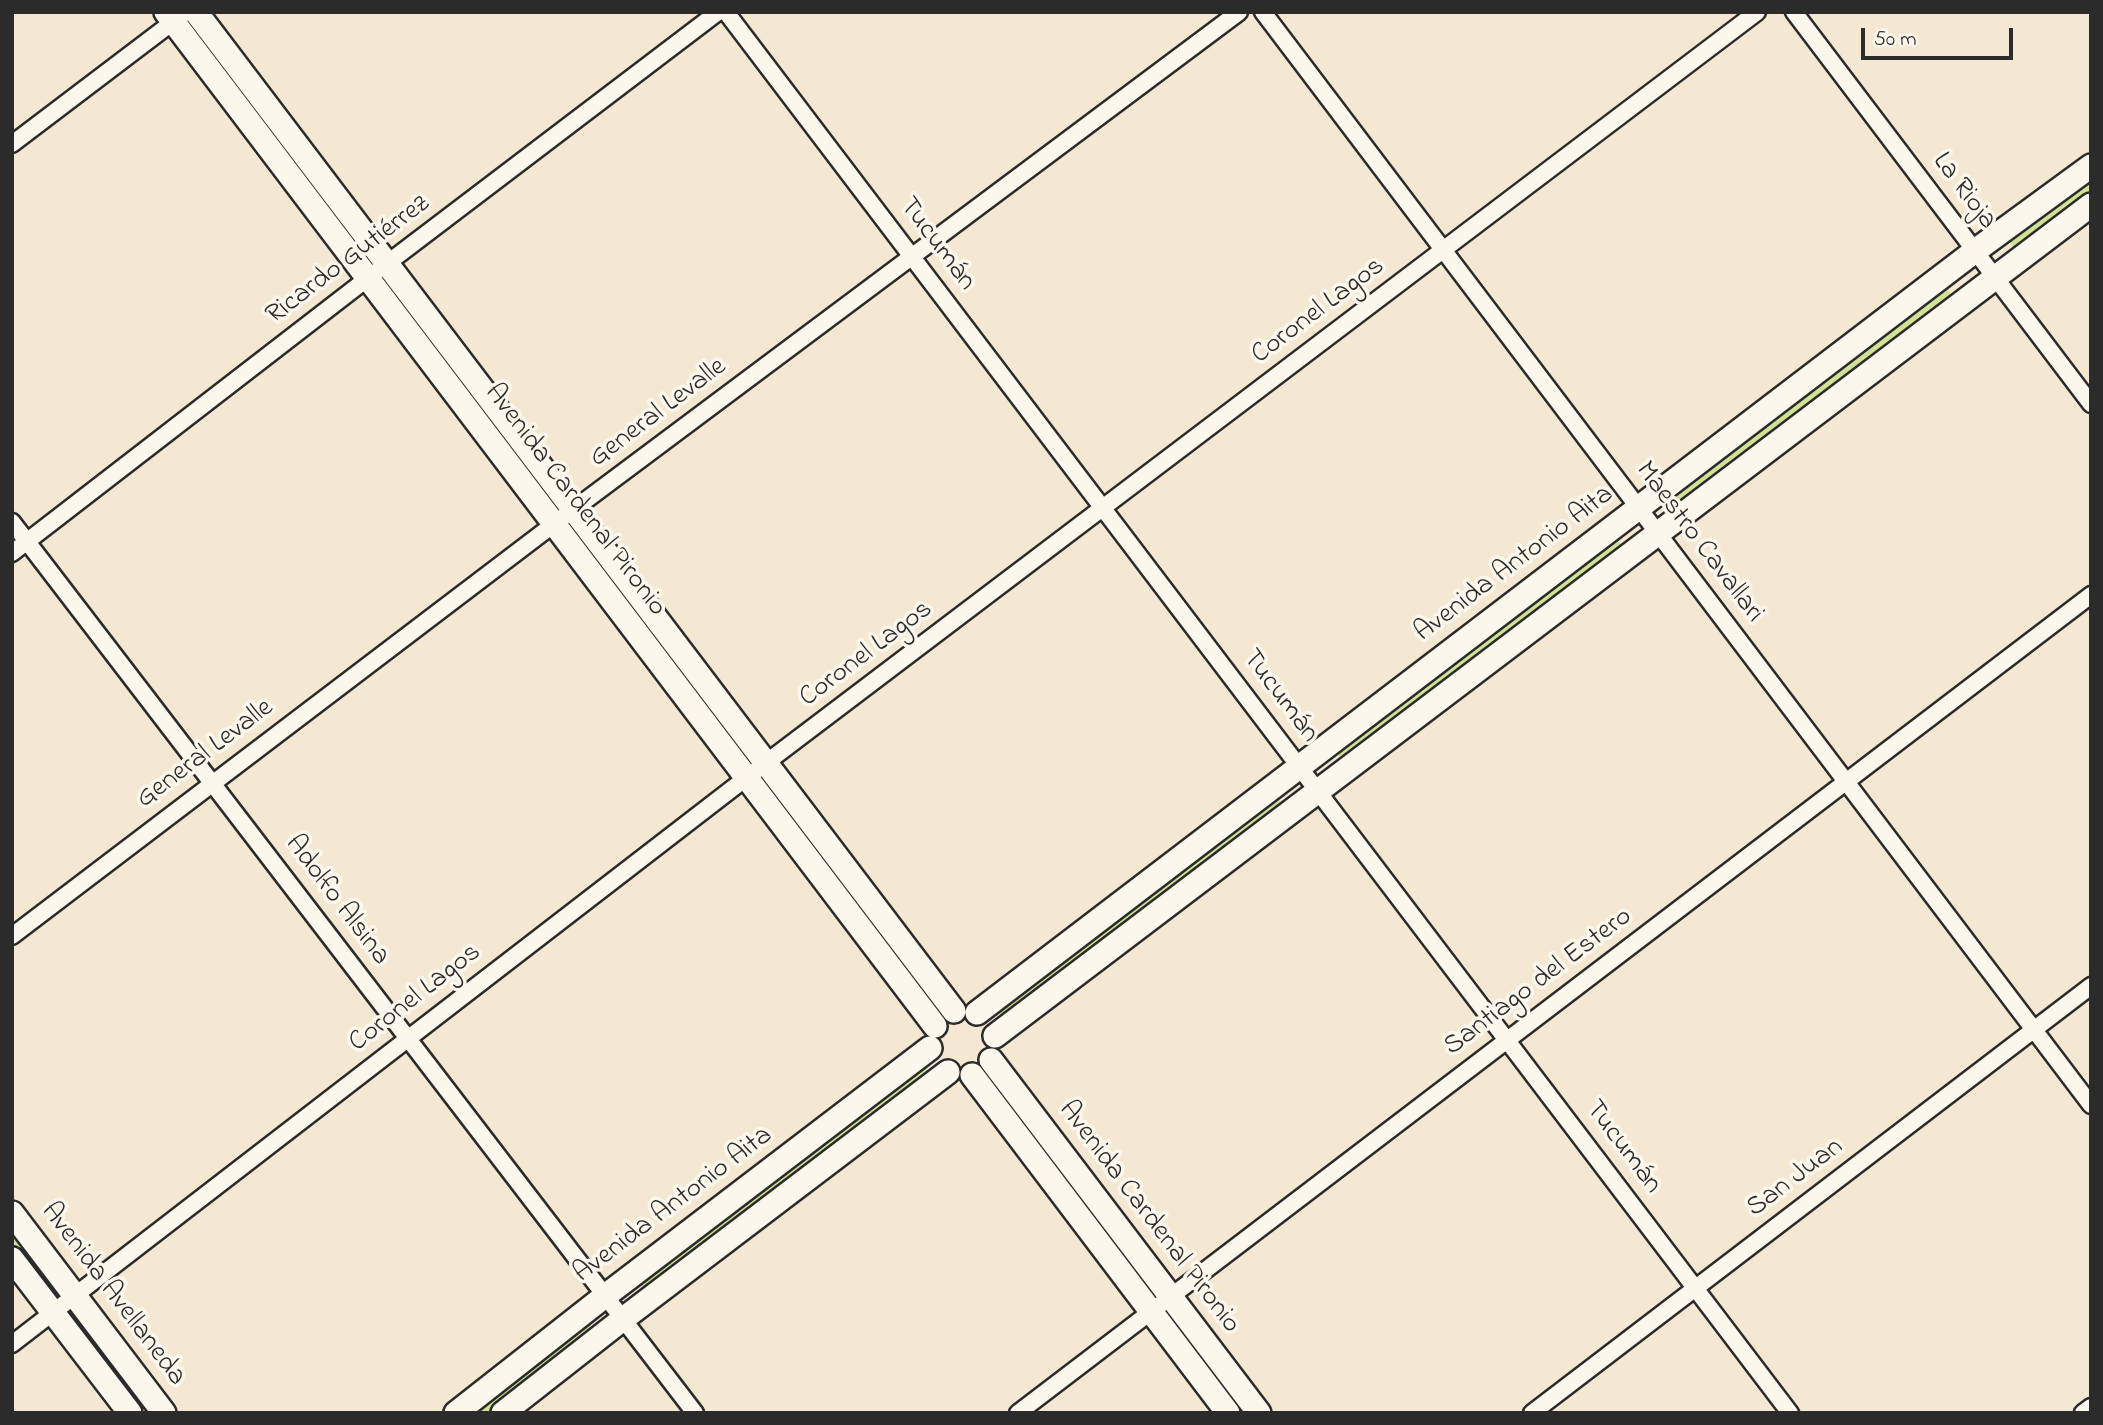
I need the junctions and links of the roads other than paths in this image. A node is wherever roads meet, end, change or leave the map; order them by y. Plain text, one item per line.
1 (196, 12) edge
2 (719, 12) edge
3 (726, 12) edge
4 (1239, 12) edge
5 (1263, 12) edge
6 (1756, 12) edge
7 (1794, 12) edge
8 (175, 15) edge
9 (12, 144) edge
10 (2091, 166) edge
11 (2091, 205) edge
12 (1443, 250) junction
13 (1975, 251) junction
14 (912, 257) junction
15 (387, 264) junction
16 (1995, 277) junction
17 (368, 278) junction
18 (2091, 404) edge
19 (1639, 508) junction
20 (1104, 509) junction
21 (574, 510) junction
22 (12, 522) edge
23 (554, 524) junction
24 (1657, 533) junction
25 (27, 541) junction
26 (12, 553) edge
27 (2091, 594) edge
28 (766, 764) junction
29 (1299, 767) junction
30 (746, 778) junction
31 (1846, 782) junction
32 (212, 783) junction
33 (1318, 791) junction
34 (12, 936) edge
35 (2091, 986) edge
36 (954, 1011) junction
37 (977, 1013) junction
38 (2034, 1030) junction
39 (995, 1036) junction
40 (932, 1037) junction
41 (408, 1038) junction
42 (1507, 1040) junction
43 (991, 1060) junction
44 (948, 1072) junction
45 (972, 1074) junction
46 (2091, 1105) edge
47 (12, 1213) edge
48 (12, 1259) edge
49 (1696, 1289) junction
50 (75, 1296) junction
51 (605, 1296) junction
52 (1170, 1296) junction
53 (1150, 1311) junction
54 (53, 1313) junction
55 (623, 1319) junction
56 (12, 1343) edge
57 (2091, 1407) edge
58 (130, 1413) edge
59 (164, 1413) edge
60 (456, 1413) edge
61 (503, 1413) edge
62 (695, 1413) edge
63 (1018, 1413) edge
64 (1228, 1413) edge
65 (1259, 1413) edge
66 (1532, 1413) edge
67 (1790, 1413) edge
68 (2083, 1413) edge

1 - 15 main road, Avenida Cardenal Pironio
2 - 15 street, Ricardo Gutiérrez
3 - 14 street, Tucumán
4 - 14 street, General Levalle
5 - 12 street, Maestro Cavallari
6 - 12 street, Coronel Lagos
7 - 13 street, La Rioja
8 - 9 street
8 - 17 main road, Avenida Cardenal Pironio
10 - 13 main road, Avenida Antonio Aita
11 - 16 main road
12 - 19 street, Maestro Cavallari
12 - 20 street, Coronel Lagos
13 - 16 street, La Rioja
13 - 19 main road, Avenida Antonio Aita
14 - 20 street, Tucumán
14 - 21 street, General Levalle
15 - 17 street, Ricardo Gutiérrez
15 - 21 main road, Avenida Cardenal Pironio
16 - 18 street, La Rioja
16 - 24 main road
17 - 23 main road, Avenida Cardenal Pironio
17 - 25 street, Ricardo Gutiérrez
19 - 24 street, Maestro Cavallari
19 - 29 main road, Avenida Antonio Aita
20 - 28 street, Coronel Lagos
20 - 29 street, Tucumán
21 - 23 street, General Levalle
21 - 28 main road, Avenida Cardenal Pironio
22 - 25 street, Adolfo Alsina
23 - 30 main road, Avenida Cardenal Pironio
23 - 32 street, General Levalle
24 - 31 street, Maestro Cavallari
24 - 33 main road
25 - 26 street, Ricardo Gutiérrez
25 - 32 street, Adolfo Alsina
27 - 31 street, Santiago del Estero
28 - 30 street, Coronel Lagos
28 - 36 main road, Avenida Cardenal Pironio
29 - 33 street, Tucumán
29 - 37 main road, Avenida Antonio Aita
30 - 40 main road, Avenida Cardenal Pironio
30 - 41 street, Coronel Lagos
31 - 38 street, Maestro Cavallari
31 - 42 street, Santiago del Estero
32 - 34 street, General Levalle
32 - 41 street, Adolfo Alsina
33 - 39 main road
33 - 42 street, Tucumán
35 - 38 street, San Juan
36 - 37 main road
36 - 40 main road
37 - 39 main road
38 - 46 street, Maestro Cavallari
38 - 49 street, San Juan
39 - 43 main road
40 - 44 main road
40 - 51 main road, Avenida Antonio Aita
41 - 50 street, Coronel Lagos
41 - 51 street, Adolfo Alsina
42 - 49 street, Tucumán
42 - 52 street, Santiago del Estero
43 - 45 main road
43 - 52 main road, Avenida Cardenal Pironio
44 - 45 main road
44 - 55 main road, Avenida Antonio Aita
45 - 53 main road, Avenida Cardenal Pironio
47 - 50 main road, Avenida Avellaneda
48 - 54 main road, Avenida Avellaneda
49 - 66 street, San Juan
49 - 67 street, Tucumán
50 - 54 street, Coronel Lagos
50 - 59 main road, Avenida Avellaneda
51 - 55 street, Adolfo Alsina
51 - 60 main road, Avenida Antonio Aita
52 - 53 street, Santiago del Estero
52 - 65 main road, Avenida Cardenal Pironio
53 - 63 street, Santiago del Estero
53 - 64 main road, Avenida Cardenal Pironio
54 - 56 street, Coronel Lagos
54 - 58 main road, Avenida Avellaneda
55 - 61 main road, Avenida Antonio Aita
55 - 62 street, Adolfo Alsina
57 - 68 street

